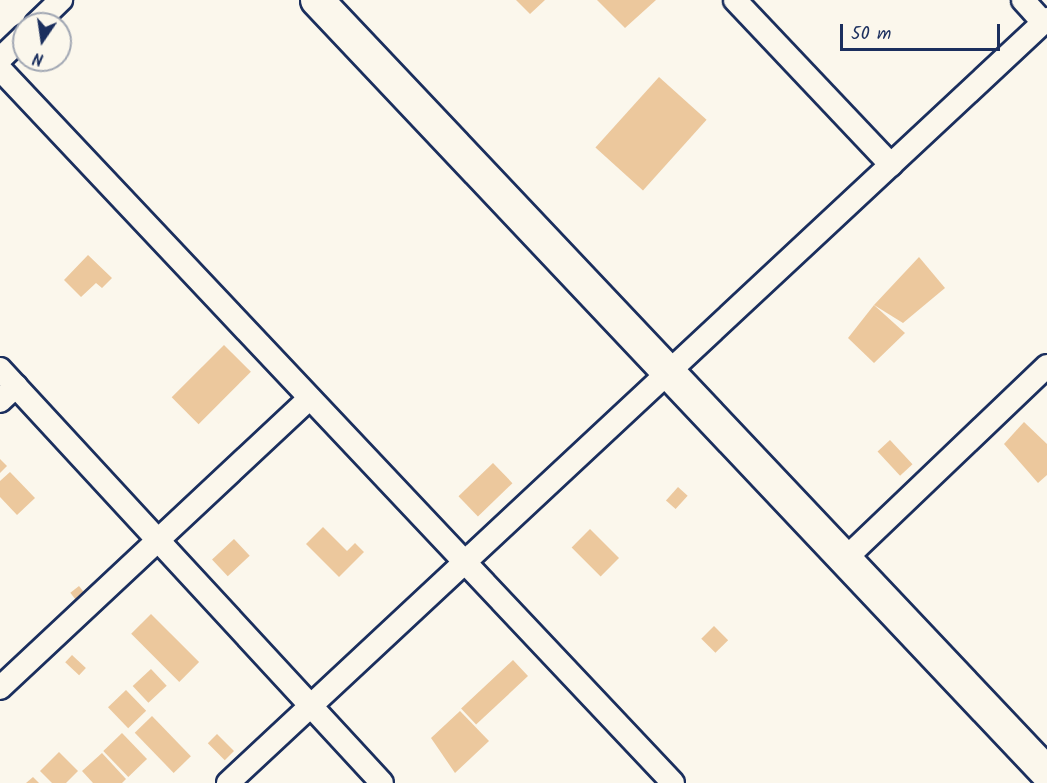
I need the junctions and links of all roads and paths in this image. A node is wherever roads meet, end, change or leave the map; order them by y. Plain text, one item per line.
1 (61, 0) edge
2 (317, 0) edge
3 (735, 0) edge
4 (1023, 0) edge
5 (48, 12) edge
6 (1045, 20) edge
7 (12, 48) edge
8 (0, 59) edge
9 (0, 69) edge
10 (891, 165) junction
11 (1047, 366) edge
12 (0, 369) edge
13 (672, 369) junction
14 (8, 394) edge
15 (310, 398) junction
16 (158, 541) junction
17 (846, 558) junction
18 (465, 562) junction
19 (0, 688) edge
20 (311, 706) junction
21 (1047, 772) edge
22 (228, 783) edge
23 (382, 783) edge
24 (673, 783) edge

1 - 5 street
2 - 13 main road
3 - 10 street
4 - 6 street
6 - 10 street
7 - 8 street
9 - 15 street
10 - 13 street
11 - 17 street
12 - 14 street
13 - 17 main road
13 - 18 street
14 - 16 street
15 - 16 street
15 - 18 street
16 - 19 street
16 - 20 street
17 - 21 main road
18 - 20 street
18 - 24 street
20 - 22 street
20 - 23 street

